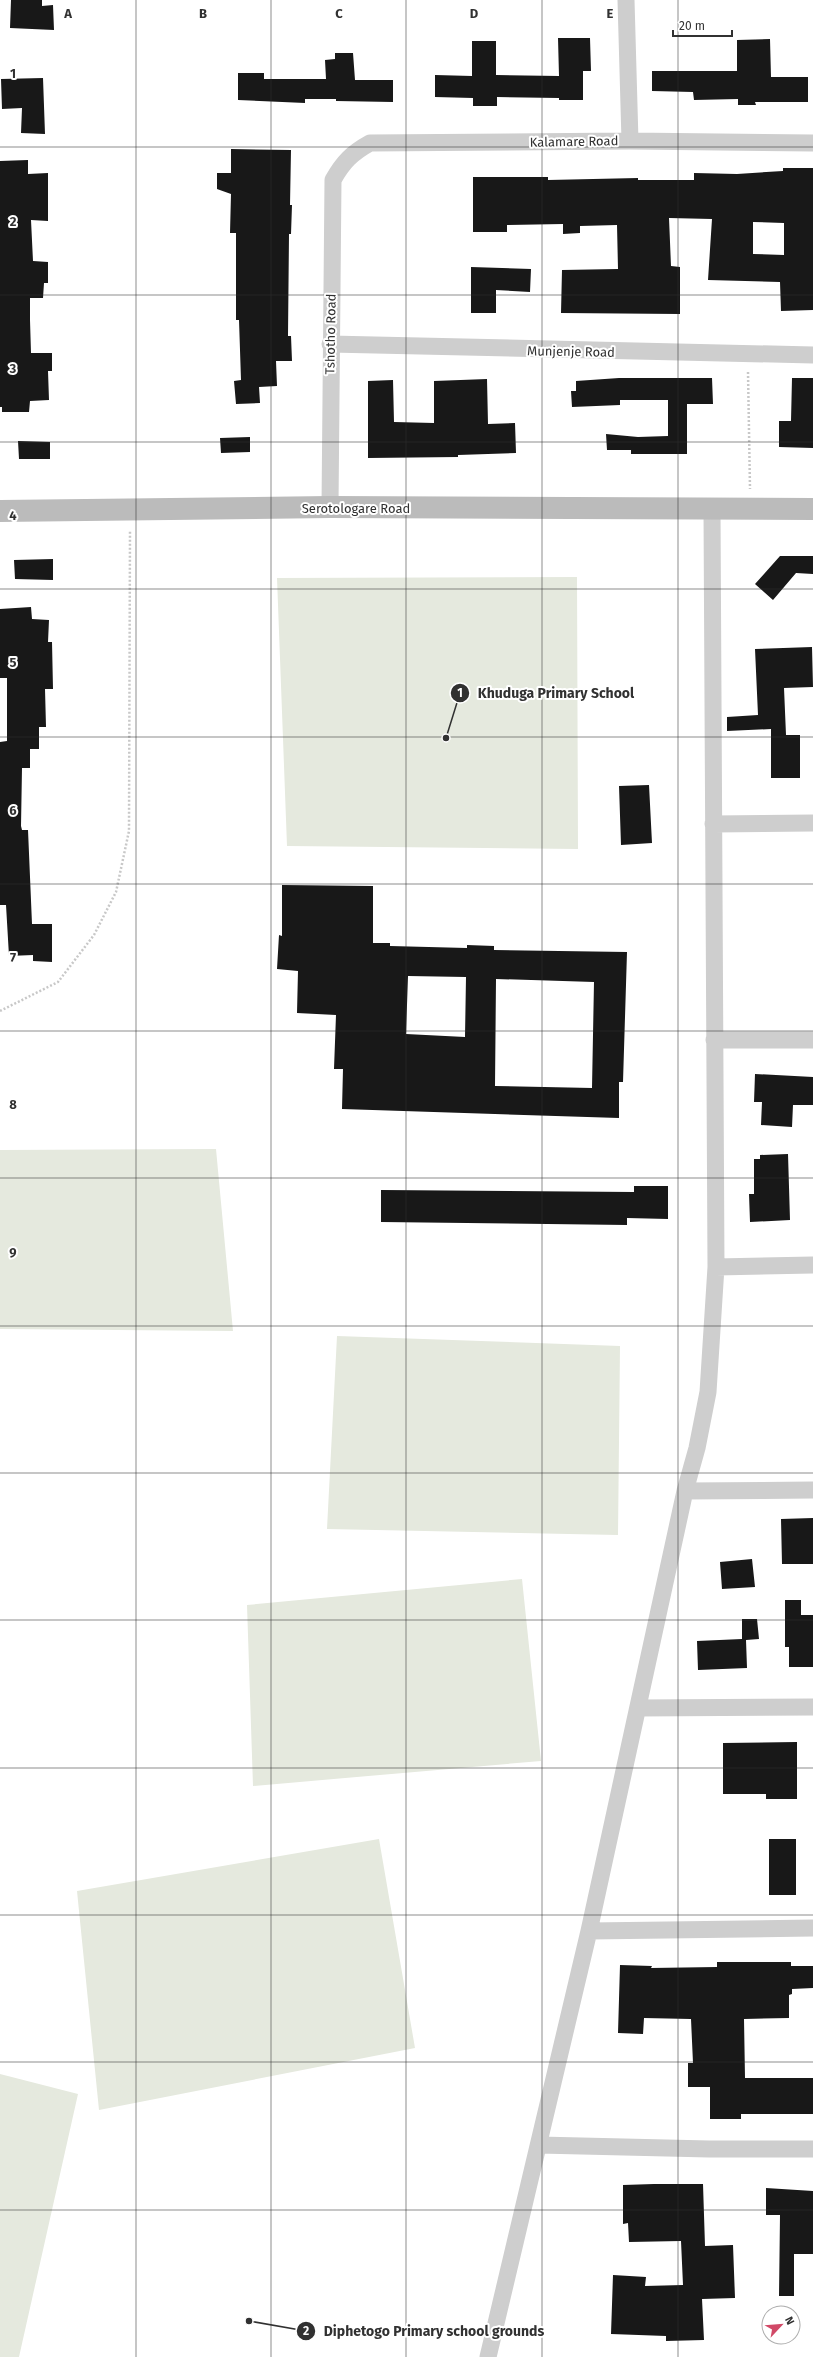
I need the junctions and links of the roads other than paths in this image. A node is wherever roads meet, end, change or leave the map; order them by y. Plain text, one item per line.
1 (626, 0) edge
2 (630, 140) junction
3 (813, 143) edge
4 (342, 163) joint
5 (330, 344) junction
6 (813, 355) edge
7 (330, 507) junction
8 (813, 509) edge
9 (712, 510) junction
10 (0, 511) edge
11 (813, 823) edge
12 (712, 824) junction
13 (714, 1040) junction
14 (813, 1040) edge
15 (813, 1265) edge
16 (716, 1267) junction
17 (686, 1490) junction
18 (813, 1490) edge
19 (813, 1706) edge
20 (638, 1708) junction
21 (813, 1928) edge
22 (589, 1931) junction
23 (539, 2145) junction
24 (813, 2149) edge
25 (488, 2357) edge

1 - 2 street
2 - 3 street, Kalamare Road
2 - 4 street, Kalamare Road
4 - 5 street, Tshotho Road
5 - 6 street, Munjenje Road
5 - 7 street, Tshotho Road
7 - 9 street, Serotologare Road
7 - 10 street, Serotologare Road
8 - 9 street, Serotologare Road
9 - 12 street
11 - 12 street
12 - 13 street
13 - 14 street
13 - 16 street
15 - 16 street
16 - 17 street
17 - 18 street
17 - 20 street
19 - 20 street
20 - 22 street
21 - 22 street
22 - 23 street
23 - 24 street
23 - 25 street

